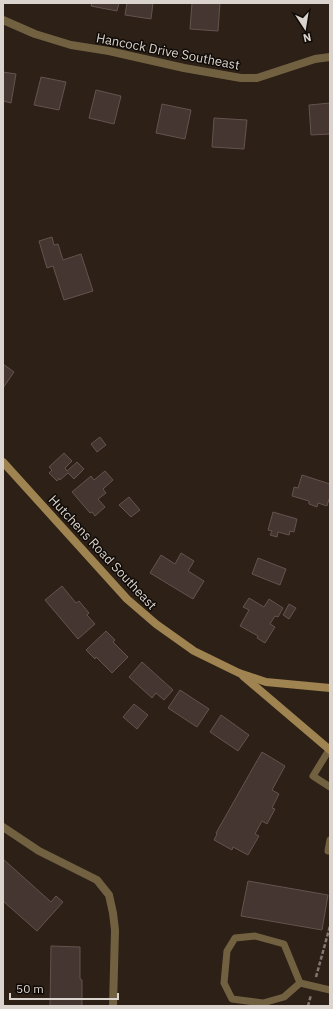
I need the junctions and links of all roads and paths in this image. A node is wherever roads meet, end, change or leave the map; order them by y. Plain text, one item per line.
1 (3, 20) edge
2 (330, 57) edge
3 (3, 462) edge
4 (239, 673) junction
5 (330, 688) edge
6 (330, 750) edge
7 (330, 786) edge
8 (3, 827) edge
9 (330, 840) edge
10 (330, 851) edge
11 (330, 926) edge
12 (300, 984) junction
13 (313, 986) junction
14 (330, 990) edge
15 (113, 1006) edge
16 (308, 1006) edge

1 - 2 street, Hancock Drive Southeast
3 - 4 street, Hutchens Road Southeast
4 - 5 street, Hutchens Road Southeast
4 - 6 street
6 - 7 lane
8 - 15 street
9 - 10 lane
11 - 13 path
12 - 12 lane
12 - 13 lane
13 - 14 lane
13 - 16 path

